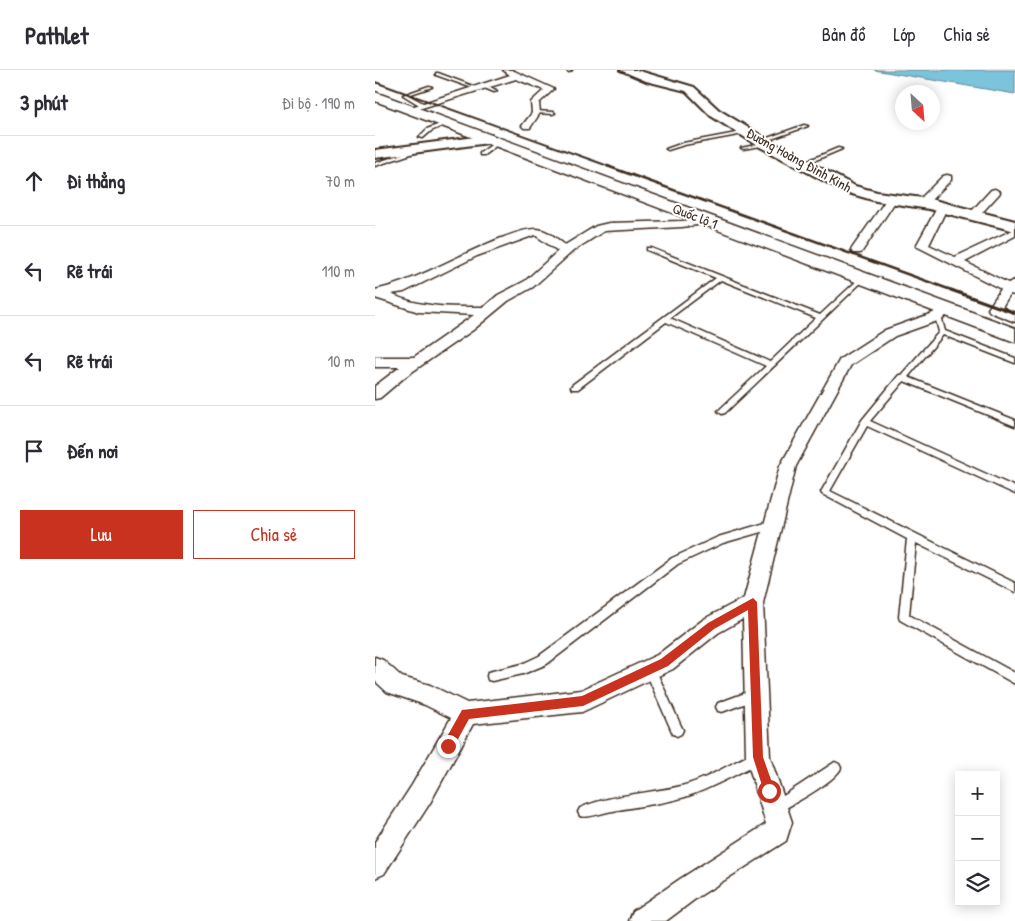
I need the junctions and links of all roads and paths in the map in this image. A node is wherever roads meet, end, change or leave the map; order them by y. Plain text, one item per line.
1 (507, 70) edge
2 (626, 70) edge
3 (437, 74) dead end
4 (516, 76) junction
5 (430, 87) dead end
6 (480, 87) junction
7 (495, 91) dead end
8 (375, 96) edge
9 (416, 107) junction
10 (536, 112) junction
11 (553, 113) dead end
12 (447, 122) junction
13 (527, 126) dead end
14 (806, 126) dead end
15 (747, 132) junction
16 (425, 142) junction
17 (763, 142) junction
18 (491, 145) junction
19 (743, 148) dead end
20 (840, 149) dead end
21 (668, 150) dead end
22 (375, 154) edge
23 (802, 164) junction
24 (375, 165) edge
25 (947, 178) dead end
26 (995, 192) dead end
27 (892, 199) junction
28 (922, 203) junction
29 (942, 208) junction
30 (973, 216) junction
31 (707, 221) junction
32 (1015, 226) edge
33 (1015, 232) edge
34 (649, 249) dead end
35 (857, 250) dead end
36 (565, 251) junction
37 (955, 262) junction
38 (720, 278) junction
39 (863, 278) junction
40 (1013, 287) edge
41 (378, 294) edge
42 (486, 311) junction
43 (821, 318) junction
44 (1015, 318) edge
45 (666, 319) junction
46 (941, 319) junction
47 (1015, 335) edge
48 (1015, 361) edge
49 (375, 362) edge
50 (416, 362) junction
51 (770, 365) junction
52 (903, 377) junction
53 (575, 387) dead end
54 (375, 394) edge
55 (722, 411) dead end
56 (865, 422) junction
57 (1015, 423) edge
58 (1015, 491) edge
59 (772, 525) junction
60 (912, 537) junction
61 (1015, 588) edge
62 (753, 602) junction
63 (375, 667) edge
64 (650, 670) junction
65 (491, 676) dead end
66 (1015, 679) edge
67 (756, 694) junction
68 (722, 707) dead end
69 (466, 714) junction
70 (677, 730) dead end
71 (758, 757) junction
72 (835, 768) dead end
73 (775, 808) junction
74 (584, 812) dead end
75 (375, 865) edge
76 (643, 921) edge

1 - 4 street
2 - 15 street, Đường Hoàng Đình Kinh
3 - 6 lane
4 - 6 street
4 - 10 street
5 - 9 lane
6 - 7 lane
6 - 9 street
8 - 9 highway, Quốc lộ 1
9 - 12 highway, Quốc lộ 1
10 - 11 lane
10 - 13 street
12 - 16 lane
12 - 18 highway, Quốc lộ 1
14 - 17 lane
15 - 17 street, Đường Hoàng Đình Kinh
15 - 21 lane
16 - 18 street
16 - 22 street
16 - 24 lane
17 - 19 lane
17 - 23 street, Đường Hoàng Đình Kinh
18 - 31 highway, Quốc lộ 1
20 - 23 lane
23 - 27 street, Đường Hoàng Đình Kinh
25 - 28 street
26 - 30 street
27 - 28 street, Đường Hoàng Đình Kinh
27 - 35 street
28 - 29 street, Đường Hoàng Đình Kinh
29 - 30 street, Đường Hoàng Đình Kinh
29 - 37 street
30 - 32 street, Đường Hoàng Đình Kinh
31 - 36 street
31 - 39 highway, Quốc lộ 1
33 - 37 street
34 - 38 lane
36 - 41 street
36 - 42 street
37 - 40 street
38 - 43 lane
38 - 45 lane
39 - 43 lane
39 - 46 highway, Quốc lộ 1
40 - 44 street
41 - 42 street
42 - 50 street
43 - 51 lane
45 - 51 lane
45 - 53 lane
46 - 47 highway, Quốc lộ 1
46 - 48 lane
46 - 52 lane
46 - 59 street
49 - 50 street
50 - 54 street
51 - 55 lane
52 - 56 lane
52 - 57 lane
56 - 58 lane
56 - 60 lane
59 - 62 street
59 - 65 lane
60 - 61 lane
60 - 66 lane
62 - 64 street
62 - 67 street
63 - 69 street
64 - 69 street
64 - 70 lane
67 - 68 lane
67 - 71 street
69 - 75 street
71 - 73 street
71 - 74 lane
72 - 73 lane
73 - 76 street

